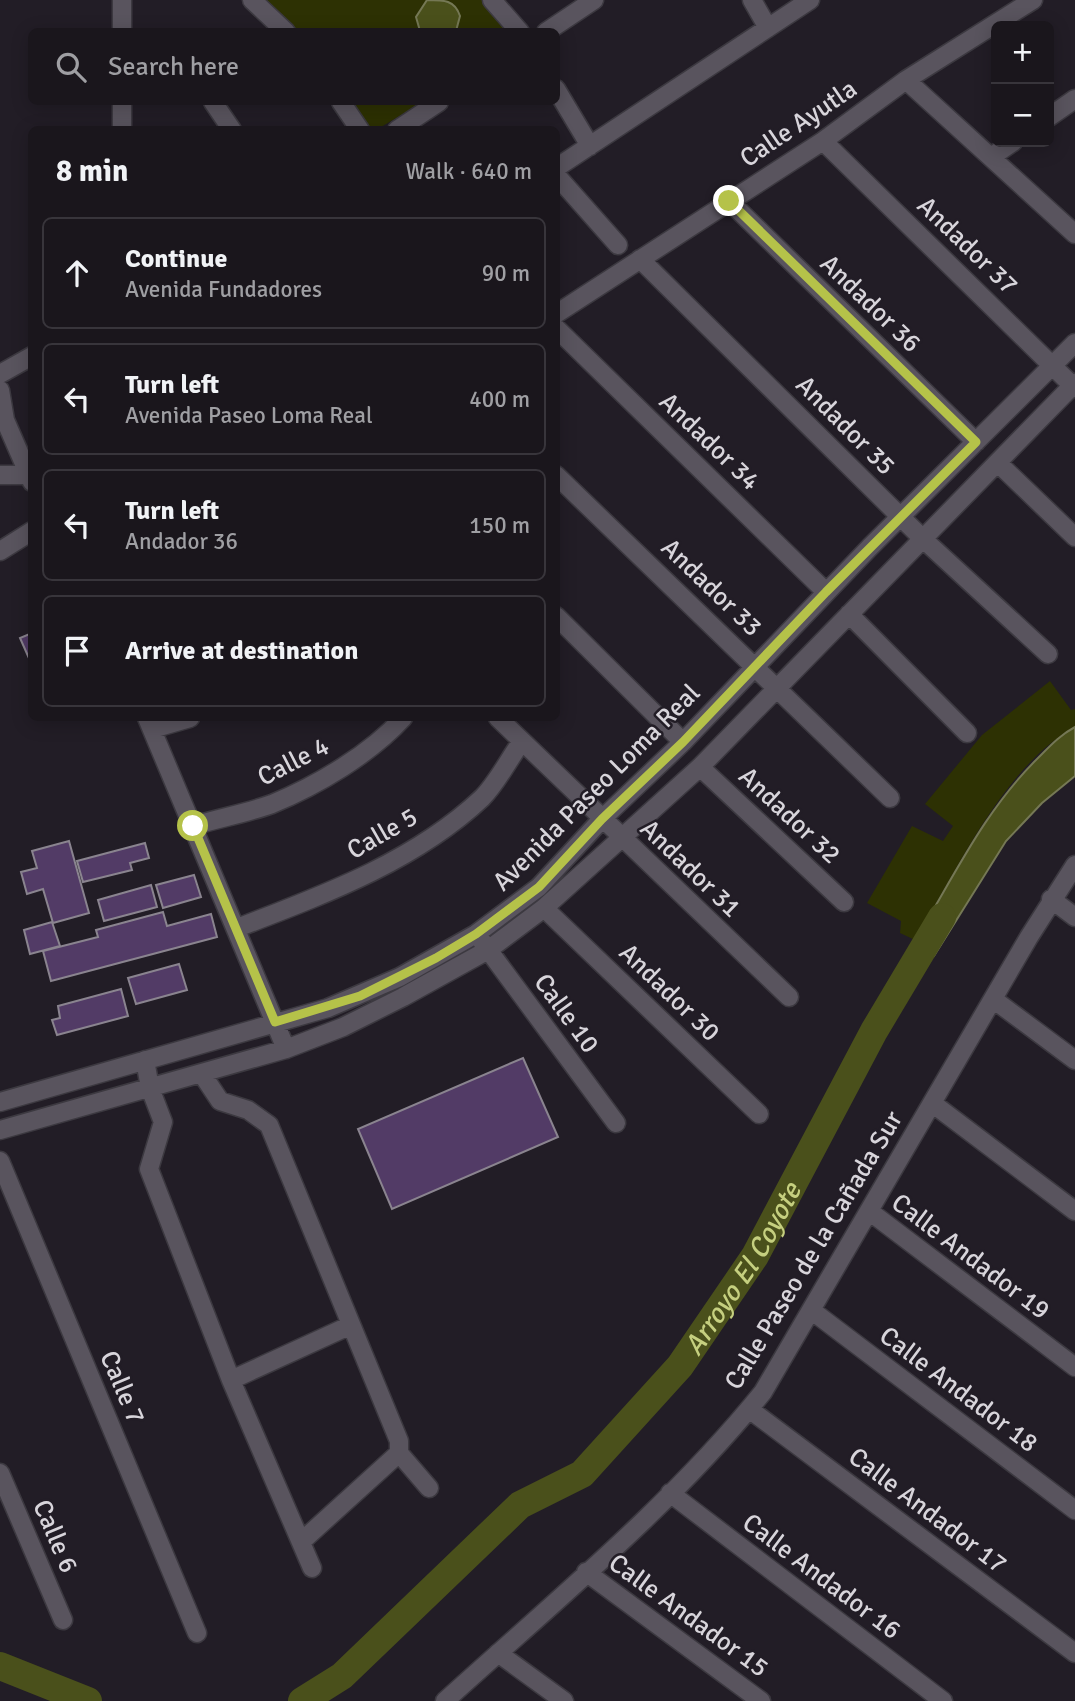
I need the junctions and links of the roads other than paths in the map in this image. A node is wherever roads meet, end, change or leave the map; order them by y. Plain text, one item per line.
1 (122, 0) edge
2 (252, 0) edge
3 (492, 0) edge
4 (594, 0) edge
5 (752, 0) edge
6 (810, 0) edge
7 (1033, 0) edge
8 (122, 28) edge
9 (282, 28) edge
10 (516, 28) edge
11 (552, 28) edge
12 (768, 28) junction
13 (906, 80) junction
14 (560, 96) edge
15 (1075, 99) edge
16 (122, 105) edge
17 (215, 105) edge
18 (343, 105) edge
19 (434, 105) edge
20 (1054, 114) edge
21 (122, 126) edge
22 (229, 126) edge
23 (357, 126) edge
24 (403, 126) edge
25 (823, 141) junction
26 (590, 146) junction
27 (1006, 147) edge
28 (991, 157) junction
29 (560, 165) edge
30 (560, 180) edge
31 (729, 201) junction
32 (1075, 234) edge
33 (618, 245) dead end
34 (640, 259) junction
35 (560, 311) edge
36 (560, 332) edge
37 (1075, 343) edge
38 (28, 358) edge
39 (1052, 363) junction
40 (0, 374) edge
41 (1074, 385) edge
42 (0, 390) edge
43 (976, 442) junction
44 (998, 463) junction
45 (28, 473) edge
46 (0, 475) edge
47 (28, 478) edge
48 (560, 479) edge
49 (901, 516) junction
50 (28, 534) edge
51 (1075, 537) edge
52 (922, 538) junction
53 (0, 551) edge
54 (826, 592) junction
55 (849, 614) junction
56 (560, 620) edge
57 (1048, 654) dead end
58 (756, 666) junction
59 (778, 686) junction
60 (399, 721) edge
61 (501, 721) edge
62 (150, 723) edge
63 (967, 733) dead end
64 (522, 741) junction
65 (683, 742) junction
66 (700, 767) junction
67 (890, 798) dead end
68 (602, 819) junction
69 (193, 826) junction
70 (622, 839) junction
71 (1075, 865) edge
72 (1051, 899) junction
73 (844, 902) dead end
74 (544, 908) junction
75 (1075, 916) edge
76 (237, 928) junction
77 (476, 934) junction
78 (488, 950) junction
79 (441, 966) junction
80 (789, 997) dead end
81 (992, 999) junction
82 (275, 1022) junction
83 (286, 1049) junction
84 (145, 1060) junction
85 (1075, 1060) edge
86 (202, 1074) junction
87 (150, 1088) junction
88 (0, 1102) edge
89 (932, 1104) junction
90 (759, 1114) dead end
91 (616, 1123) dead end
92 (0, 1130) edge
93 (0, 1161) edge
94 (869, 1211) junction
95 (1075, 1211) edge
96 (811, 1310) junction
97 (351, 1325) junction
98 (1075, 1367) edge
99 (231, 1380) junction
100 (749, 1409) junction
101 (399, 1453) junction
102 (0, 1473) edge
103 (429, 1488) dead end
104 (670, 1493) junction
105 (1075, 1510) edge
106 (302, 1541) junction
107 (312, 1569) dead end
108 (586, 1572) junction
109 (63, 1620) dead end
110 (197, 1633) dead end
111 (498, 1653) junction
112 (1075, 1653) edge
113 (445, 1701) edge
114 (564, 1701) edge
115 (761, 1701) edge
116 (943, 1701) edge

1 - 8 street
2 - 9 street
3 - 10 street
4 - 11 street
5 - 12 street
6 - 12 street
7 - 13 street, Calle Ayutla
12 - 26 street
13 - 25 street, Calle Ayutla
13 - 28 street
14 - 26 street
15 - 20 street
16 - 21 street
17 - 22 street
18 - 23 street
19 - 24 street
25 - 31 street, Calle Ayutla
25 - 39 street, Andador 37
26 - 29 street
27 - 28 street
28 - 32 street
30 - 33 street
31 - 34 street, Calle Ayutla
31 - 43 street, Andador 36
34 - 35 street, Calle Ayutla
34 - 49 street, Andador 35
36 - 54 street, Andador 34
37 - 39 street, Avenida Paseo Loma Real
38 - 40 street
39 - 41 street, Andador 37
39 - 43 street, Avenida Paseo Loma Real
41 - 44 street, Avenida Paseo Loma Real
42 - 45 street
43 - 49 street, Avenida Paseo Loma Real
44 - 51 street
44 - 52 street, Avenida Paseo Loma Real
46 - 47 street
48 - 58 street, Andador 33
49 - 52 street, Andador 35
49 - 54 street, Avenida Paseo Loma Real
50 - 53 street
52 - 55 street, Avenida Paseo Loma Real
52 - 57 street, Andador 35
54 - 58 street, Avenida Paseo Loma Real
55 - 59 street, Avenida Paseo Loma Real
55 - 63 street
56 - 65 street
58 - 59 street, Andador 33
58 - 65 street, Avenida Paseo Loma Real
59 - 66 street, Avenida Paseo Loma Real
59 - 67 street, Andador 33
60 - 69 street, Calle 4
61 - 64 street, Andador 31
62 - 69 street
64 - 68 street, Andador 31
64 - 76 street, Calle 5
65 - 68 street, Avenida Paseo Loma Real
66 - 70 street, Avenida Paseo Loma Real
66 - 73 street, Andador 32
68 - 70 street, Andador 31
68 - 77 street, Avenida Paseo Loma Real
69 - 76 street
70 - 74 street, Avenida Paseo Loma Real
70 - 80 street, Andador 31
71 - 72 street, Calle Paseo de la Cañada Sur
72 - 75 street
72 - 81 street, Calle Paseo de la Cañada Sur
74 - 78 street, Avenida Paseo Loma Real
74 - 90 street, Andador 30
76 - 82 street
77 - 78 street, Calle 10
77 - 79 street, Avenida Paseo Loma Real
78 - 79 street, Avenida Paseo Loma Real
78 - 91 street, Calle 10
79 - 82 street, Avenida Paseo Loma Real
79 - 83 street, Avenida Paseo Loma Real
81 - 85 street
81 - 89 street, Calle Paseo de la Cañada Sur
82 - 83 street
82 - 84 street, Avenida Paseo Loma Real
83 - 86 street, Avenida Paseo Loma Real
84 - 87 street
84 - 88 street, Avenida Paseo Loma Real
86 - 87 street, Avenida Paseo Loma Real
86 - 97 street
87 - 92 street, Avenida Paseo Loma Real
87 - 99 street
89 - 94 street, Calle Paseo de la Cañada Sur
89 - 95 street
93 - 110 street, Calle 7
94 - 96 street, Calle Paseo de la Cañada Sur
94 - 98 street, Calle Andador 19
96 - 100 street, Calle Paseo de la Cañada Sur
96 - 105 street, Calle Andador 18
97 - 99 street
97 - 101 street
99 - 106 street
100 - 104 street, Calle Paseo de la Cañada Sur
100 - 112 street, Calle Andador 17
101 - 103 street
101 - 106 street
102 - 109 street, Calle 6
104 - 108 street, Calle Paseo de la Cañada Sur
104 - 116 street, Calle Andador 16
106 - 107 street
108 - 111 street, Calle Paseo de la Cañada Sur
108 - 115 street, Calle Andador 15
111 - 113 street, Calle Paseo de la Cañada Sur
111 - 114 street

